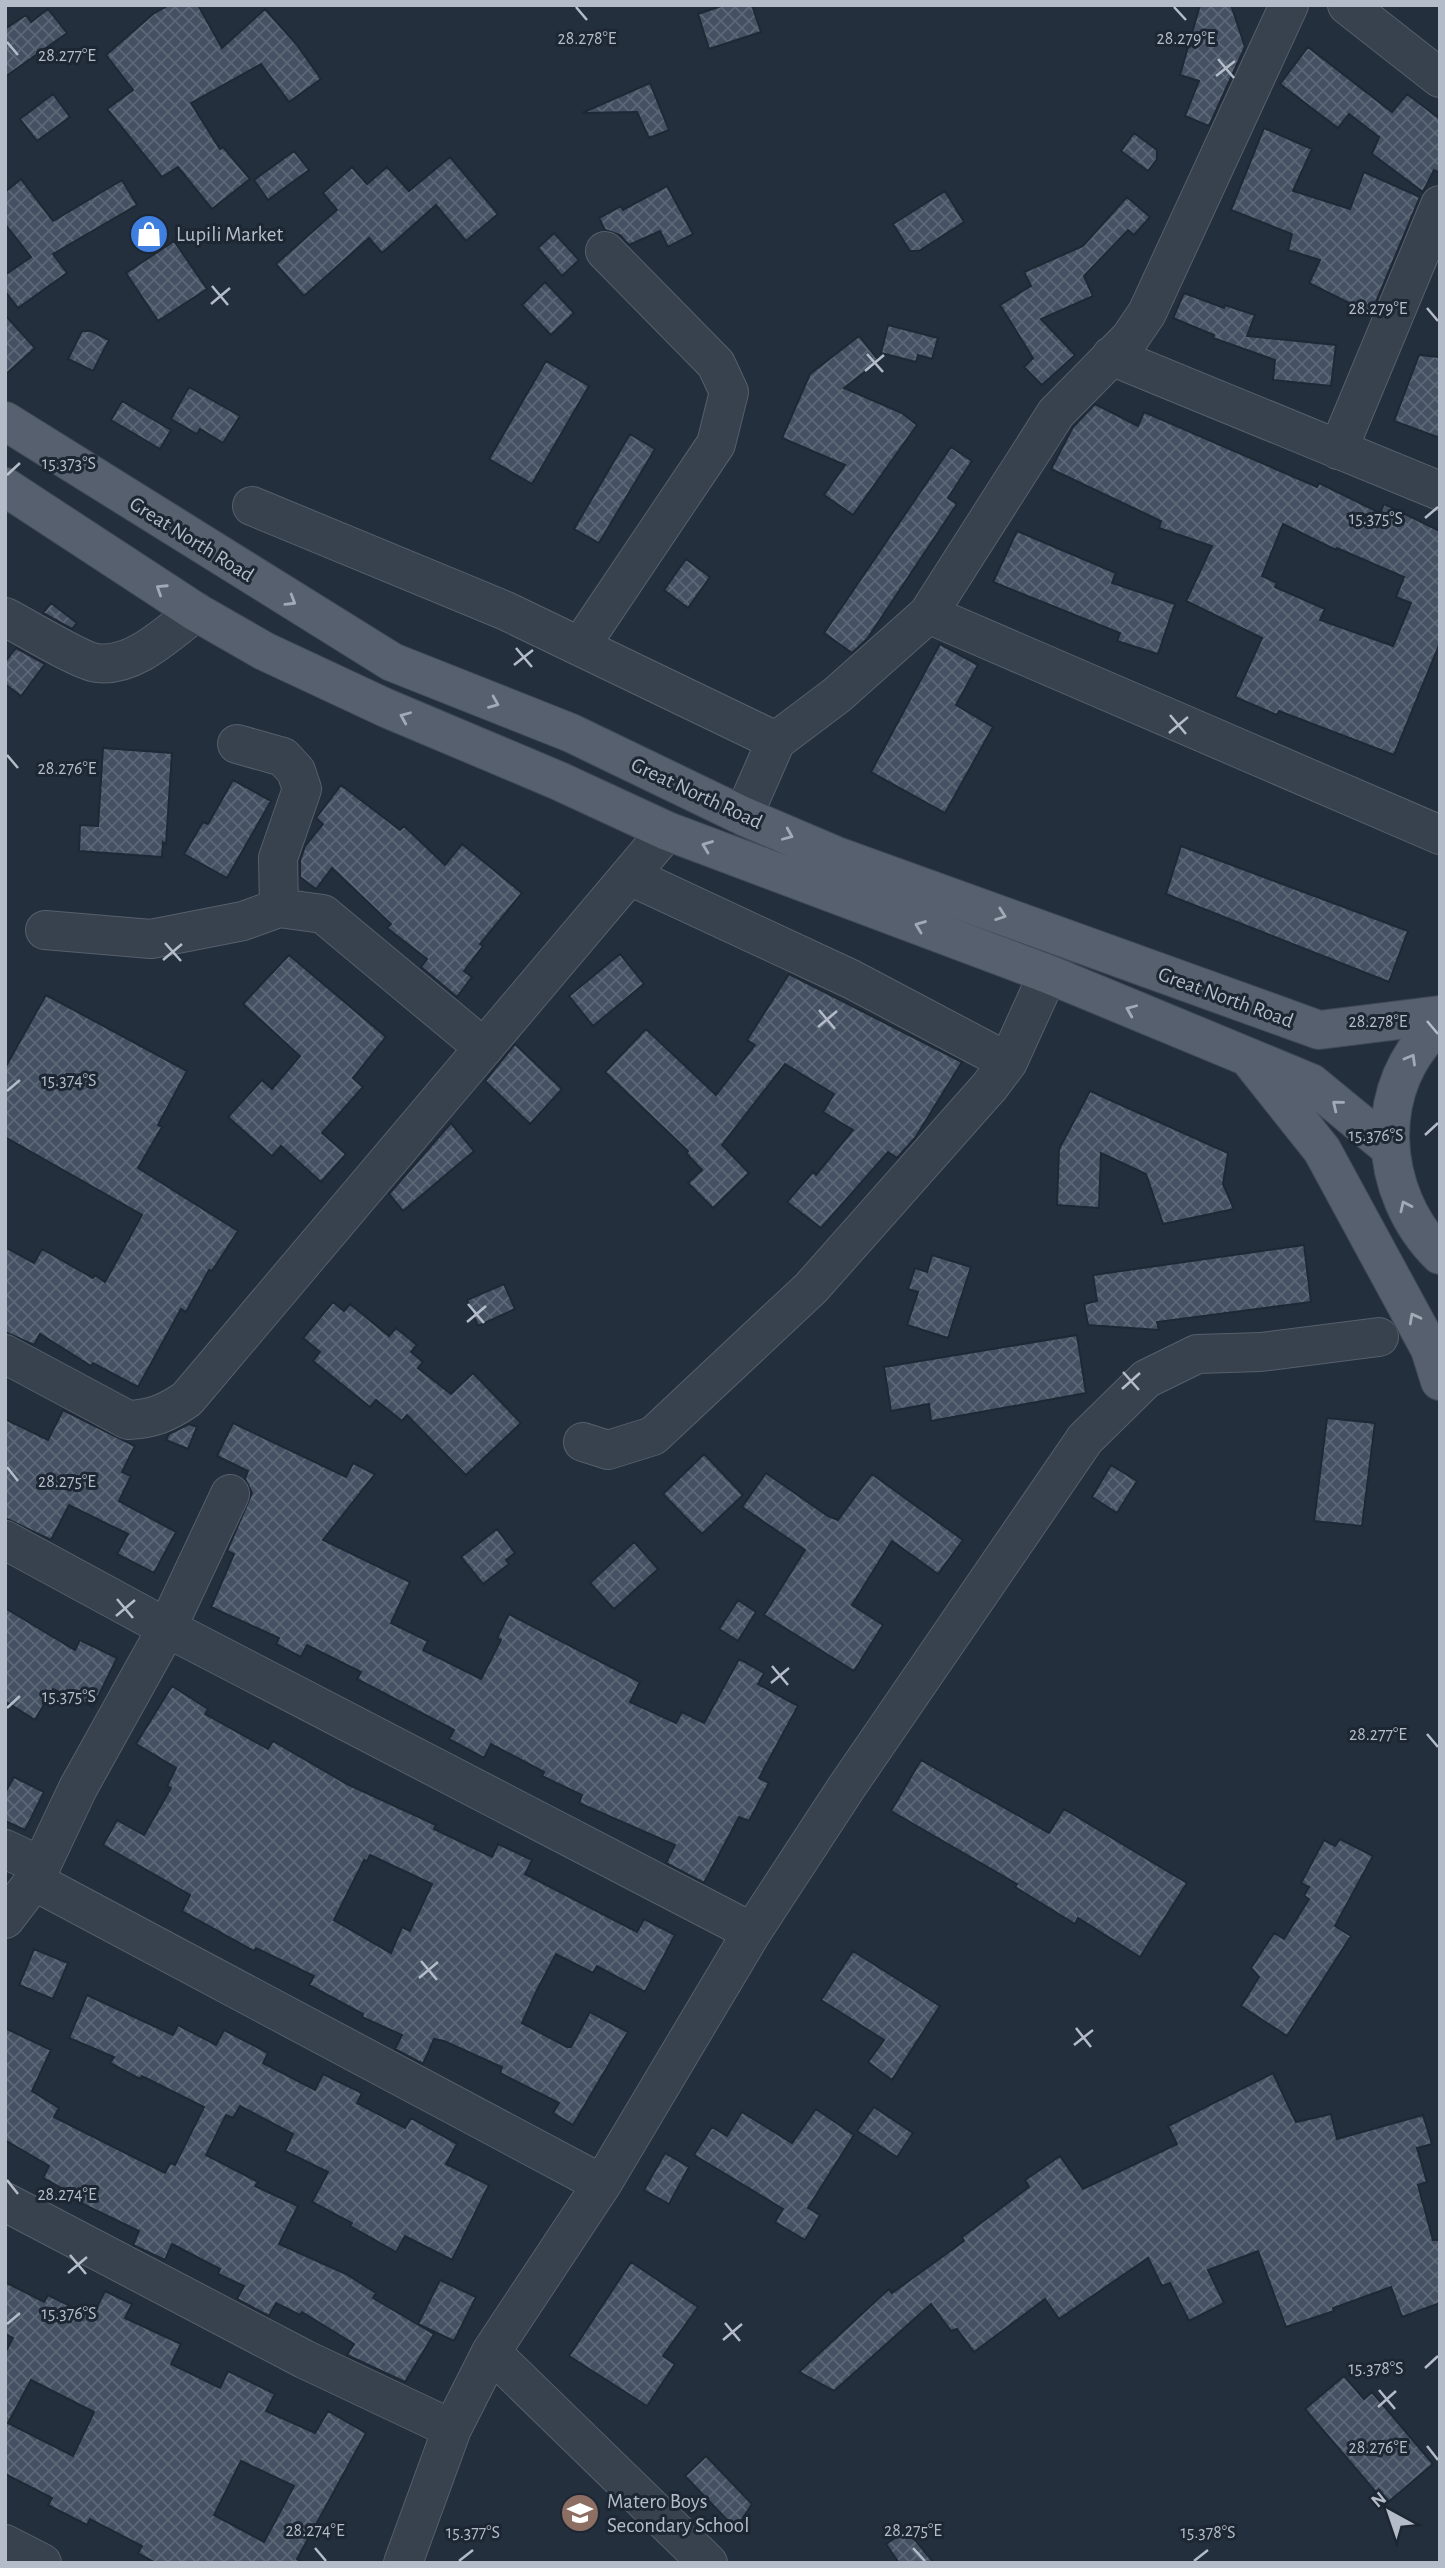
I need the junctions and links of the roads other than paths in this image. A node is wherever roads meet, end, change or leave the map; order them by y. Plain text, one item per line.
1 (1289, 5) edge
2 (1346, 5) edge
3 (1440, 78) edge
4 (1440, 205) edge
5 (605, 251) dead end
6 (1111, 356) junction
7 (5, 421) edge
8 (1338, 450) junction
9 (5, 487) edge
10 (1440, 491) edge
11 (252, 506) dead end
12 (196, 612) junction
13 (928, 614) junction
14 (5, 617) edge
15 (581, 645) junction
16 (776, 741) junction
17 (237, 744) dead end
18 (743, 816) junction
19 (667, 831) junction
20 (1440, 835) edge
21 (630, 876) junction
22 (279, 908) junction
23 (45, 930) dead end
24 (1048, 974) junction
25 (1440, 1015) edge
26 (1440, 1024) edge
27 (484, 1048) junction
28 (1250, 1059) junction
29 (1008, 1062) junction
30 (1390, 1148) junction
31 (1440, 1255) edge
32 (1379, 1337) dead end
33 (5, 1354) edge
34 (1440, 1381) edge
35 (583, 1443) dead end
36 (230, 1494) dead end
37 (5, 1540) edge
38 (167, 1628) junction
39 (5, 1849) edge
40 (37, 1874) junction
41 (5, 1919) edge
42 (752, 1932) junction
43 (602, 2184) junction
44 (5, 2202) edge
45 (491, 2352) junction
46 (452, 2429) junction
47 (5, 2544) edge
48 (42, 2563) edge
49 (403, 2563) edge
50 (708, 2563) edge

1 - 6 street
2 - 3 street
4 - 8 street
5 - 15 street
6 - 8 street
6 - 13 street
7 -> 18 main road, Great North Road
8 - 10 street
12 -> 9 main road, Great North Road
11 - 15 street
12 - 14 street
19 -> 12 main road, Great North Road
13 - 16 street
13 - 20 street
15 - 16 street
16 - 18 street
17 - 22 street
18 -> 25 main road, Great North Road
19 - 21 street
24 -> 19 main road, Great North Road
21 - 27 street
21 - 29 street
22 - 23 street
22 - 27 street
28 -> 24 main road, Great North Road
24 - 29 street
30 -> 26 main road
27 - 33 street
30 -> 28 main road, Great North Road
34 -> 28 main road
29 - 35 street
31 -> 30 main road
32 - 42 street
36 - 38 street
37 - 38 street
38 - 40 street
38 - 42 street
39 - 40 street
40 - 41 street
40 - 43 street
42 - 43 street
43 - 45 street
44 - 46 street
45 - 46 street
45 - 50 street
46 - 49 street
47 - 48 street

